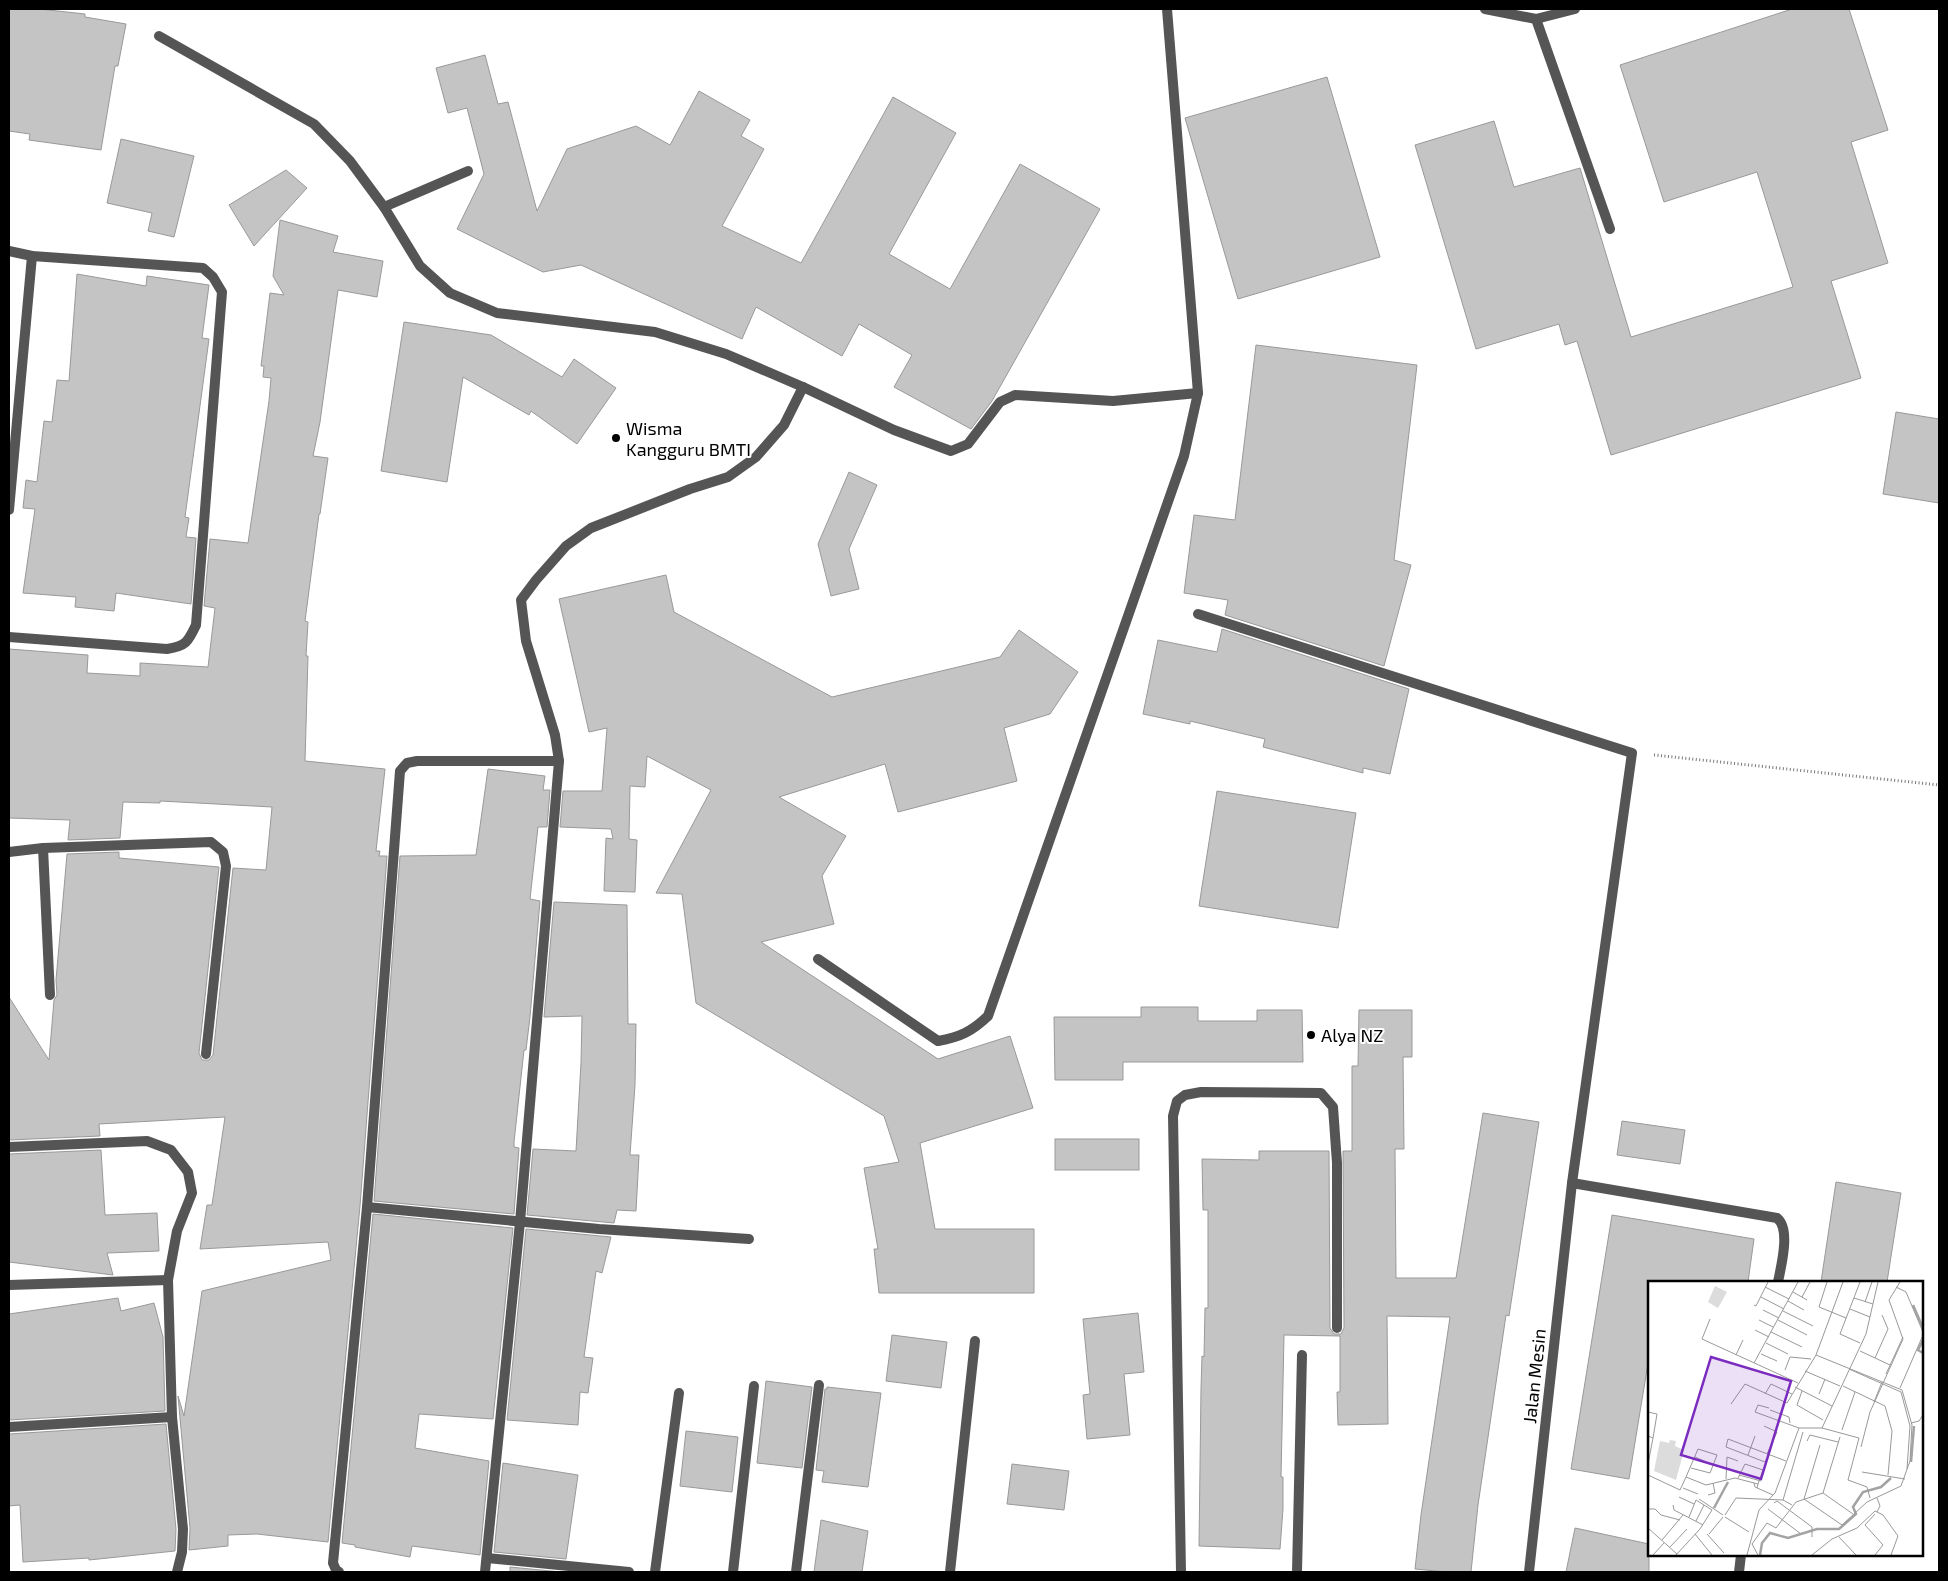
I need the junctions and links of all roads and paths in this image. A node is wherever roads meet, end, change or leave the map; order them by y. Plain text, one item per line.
1 (1168, 9) edge
2 (1485, 9) edge
3 (1575, 9) edge
4 (1536, 19) junction
5 (159, 36) dead end
6 (468, 171) dead end
7 (384, 208) junction
8 (1610, 229) dead end
9 (9, 251) edge
10 (32, 256) junction
11 (803, 387) junction
12 (1198, 393) junction
13 (9, 510) edge
14 (1198, 614) dead end
15 (9, 637) edge
16 (1632, 753) junction
17 (559, 761) junction
18 (1939, 785) edge
19 (43, 848) junction
20 (9, 852) edge
21 (818, 959) dead end
22 (50, 995) dead end
23 (206, 1054) dead end
24 (9, 1147) edge
25 (1572, 1183) junction
26 (367, 1207) junction
27 (520, 1222) junction
28 (749, 1239) dead end
29 (168, 1280) junction
30 (1778, 1281) edge
31 (9, 1285) edge
32 (1338, 1328) dead end
33 (975, 1341) dead end
34 (1302, 1355) dead end
35 (819, 1385) dead end
36 (754, 1386) dead end
37 (679, 1393) dead end
38 (172, 1417) junction
39 (9, 1427) edge
40 (1741, 1556) edge
41 (487, 1558) junction
42 (177, 1572) edge
43 (339, 1572) edge
44 (485, 1572) edge
45 (629, 1572) edge
46 (655, 1572) edge
47 (733, 1572) edge
48 (796, 1572) edge
49 (950, 1572) edge
50 (1181, 1572) edge
51 (1297, 1572) edge
52 (1529, 1572) edge
53 (1739, 1572) edge

1 - 12 street
2 - 4 street
3 - 4 street
4 - 8 street
5 - 7 street
6 - 7 street
7 - 11 street
9 - 10 street
10 - 13 street
10 - 15 street
11 - 12 street
11 - 17 street
12 - 21 street
14 - 16 street
16 - 18 path
16 - 25 street, Jalan Mesin
17 - 26 street
17 - 27 street
19 - 20 street
19 - 22 street
19 - 23 street
24 - 29 street
25 - 30 street
25 - 52 street, Jalan Mesin
26 - 27 street
26 - 43 street
27 - 28 street
27 - 41 street
29 - 31 street
29 - 38 street
32 - 50 street
33 - 49 street
34 - 51 street
35 - 48 street
36 - 47 street
37 - 46 street
38 - 39 street
38 - 42 street
40 - 53 street
41 - 44 street
41 - 45 street

